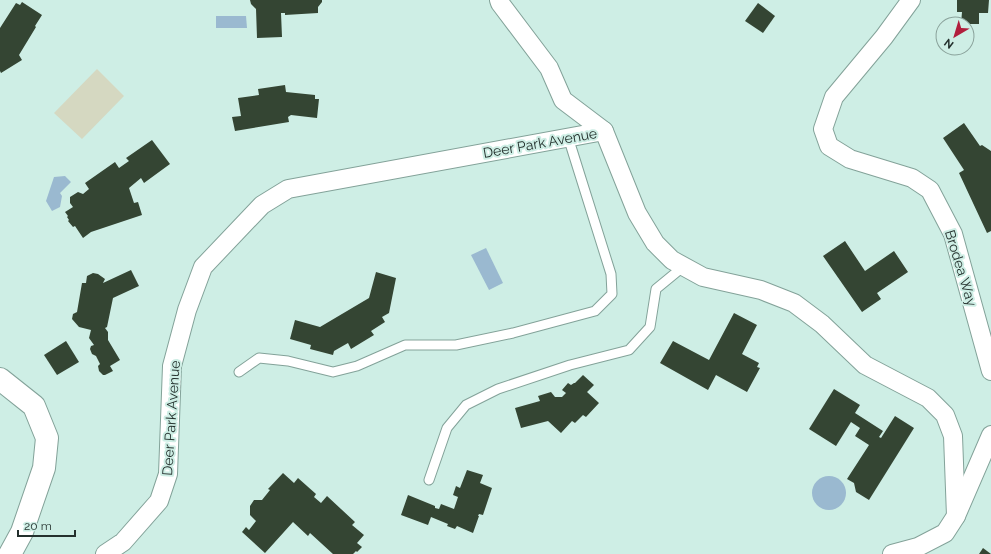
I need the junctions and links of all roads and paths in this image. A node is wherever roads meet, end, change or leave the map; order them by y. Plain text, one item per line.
1 (499, 0) edge
2 (911, 0) edge
3 (604, 131) junction
4 (568, 137) junction
5 (684, 266) junction
6 (991, 371) edge
7 (239, 372) dead end
8 (0, 379) edge
9 (991, 435) edge
10 (429, 480) dead end
11 (956, 516) junction
12 (10, 554) edge
13 (105, 554) edge
14 (892, 554) edge

1 - 3 street
2 - 6 street, Brodea Way
3 - 4 street, Deer Park Avenue
3 - 5 street, Deer Park Avenue
4 - 7 lane
4 - 13 street, Deer Park Avenue
5 - 10 lane
5 - 11 street, Deer Park Avenue
8 - 12 street
9 - 11 street
11 - 14 street

